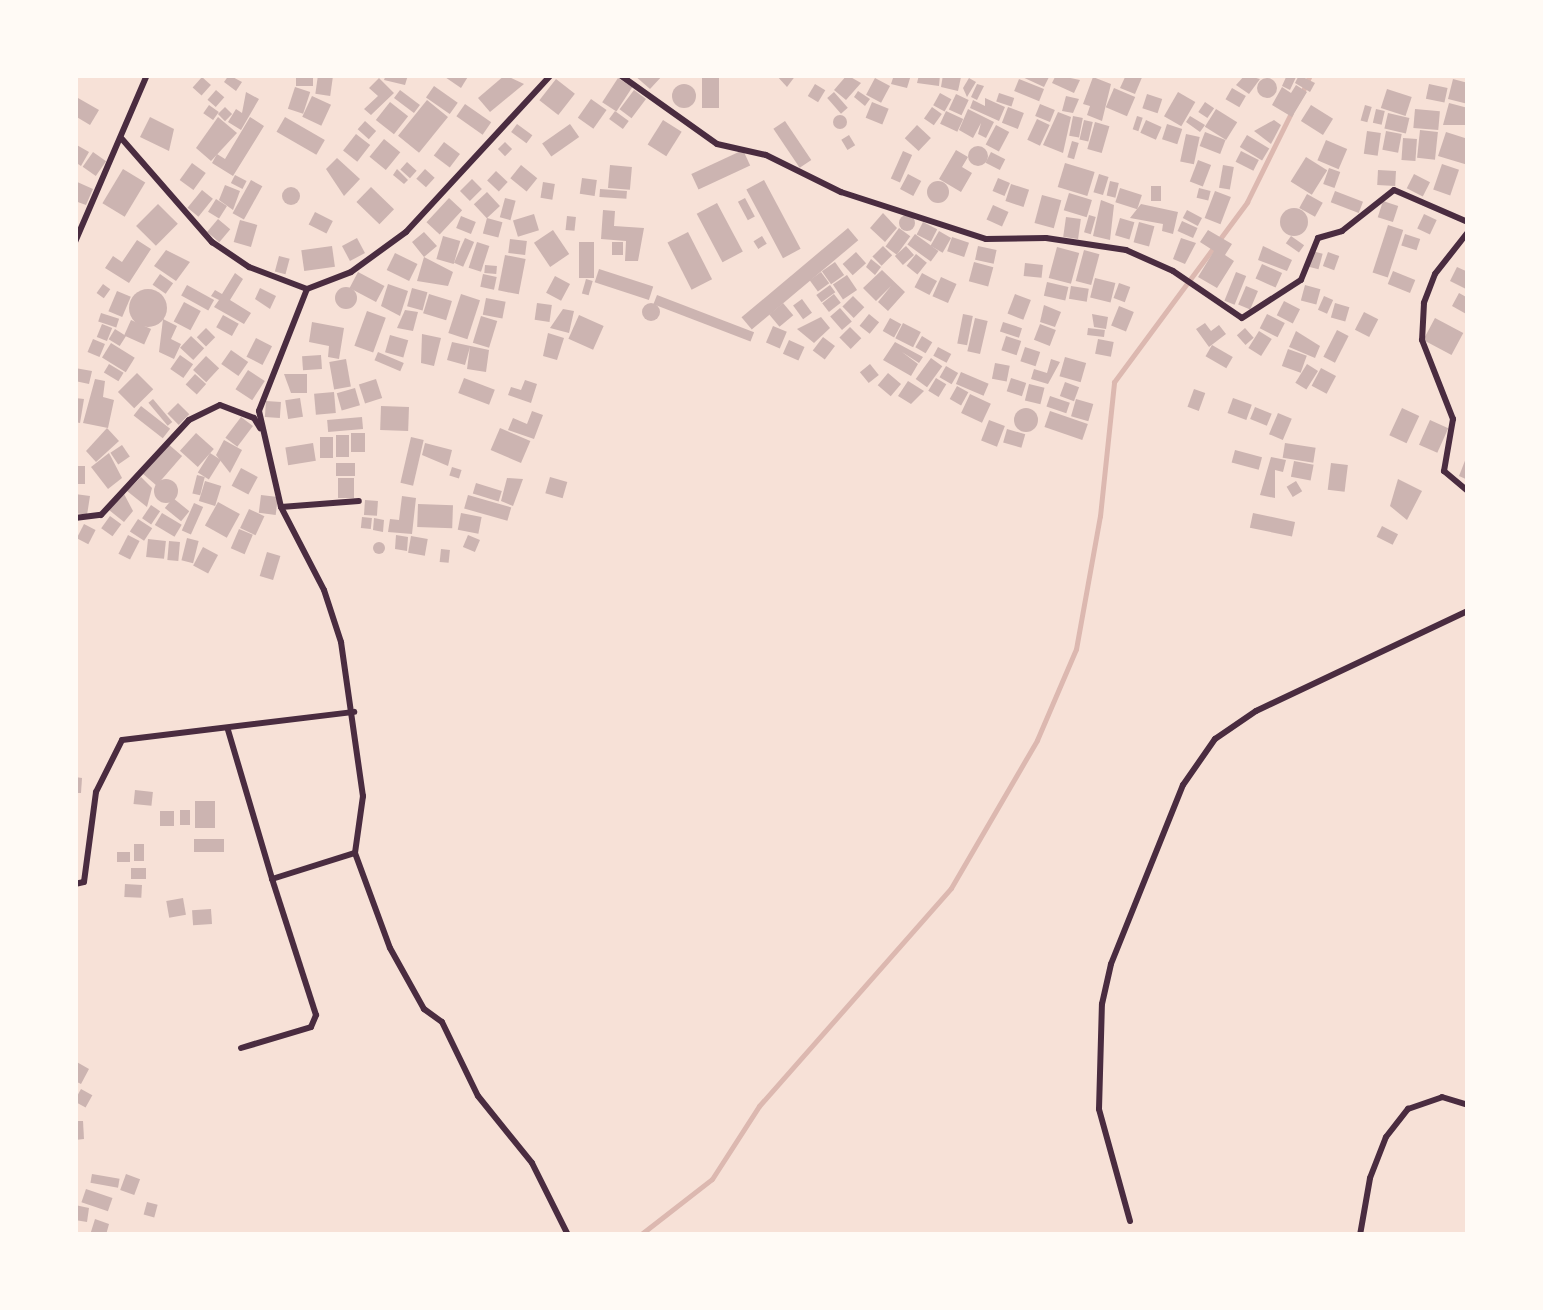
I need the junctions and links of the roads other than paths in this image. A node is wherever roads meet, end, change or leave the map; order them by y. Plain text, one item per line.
1 (147, 75) edge
2 (551, 75) edge
3 (620, 75) edge
4 (122, 139) junction
5 (1468, 222) edge
6 (1468, 232) edge
7 (75, 242) edge
8 (307, 289) junction
9 (262, 432) junction
10 (1468, 491) edge
11 (359, 501) dead end
12 (282, 506) junction
13 (75, 518) edge
14 (1468, 611) edge
15 (354, 712) junction
16 (228, 730) junction
17 (356, 853) junction
18 (272, 879) junction
19 (75, 884) edge
20 (242, 1048) dead end
21 (1468, 1106) edge
22 (1130, 1221) dead end
23 (568, 1235) edge
24 (1360, 1235) edge

1 - 4 street
2 - 8 street
3 - 5 street
4 - 7 street
4 - 8 street
6 - 10 street
8 - 9 street
9 - 12 street
9 - 13 street
11 - 12 street
12 - 15 street
14 - 22 street
15 - 16 street
15 - 17 street
16 - 18 street
16 - 19 street
17 - 18 street
17 - 23 street
18 - 20 street
21 - 24 street

